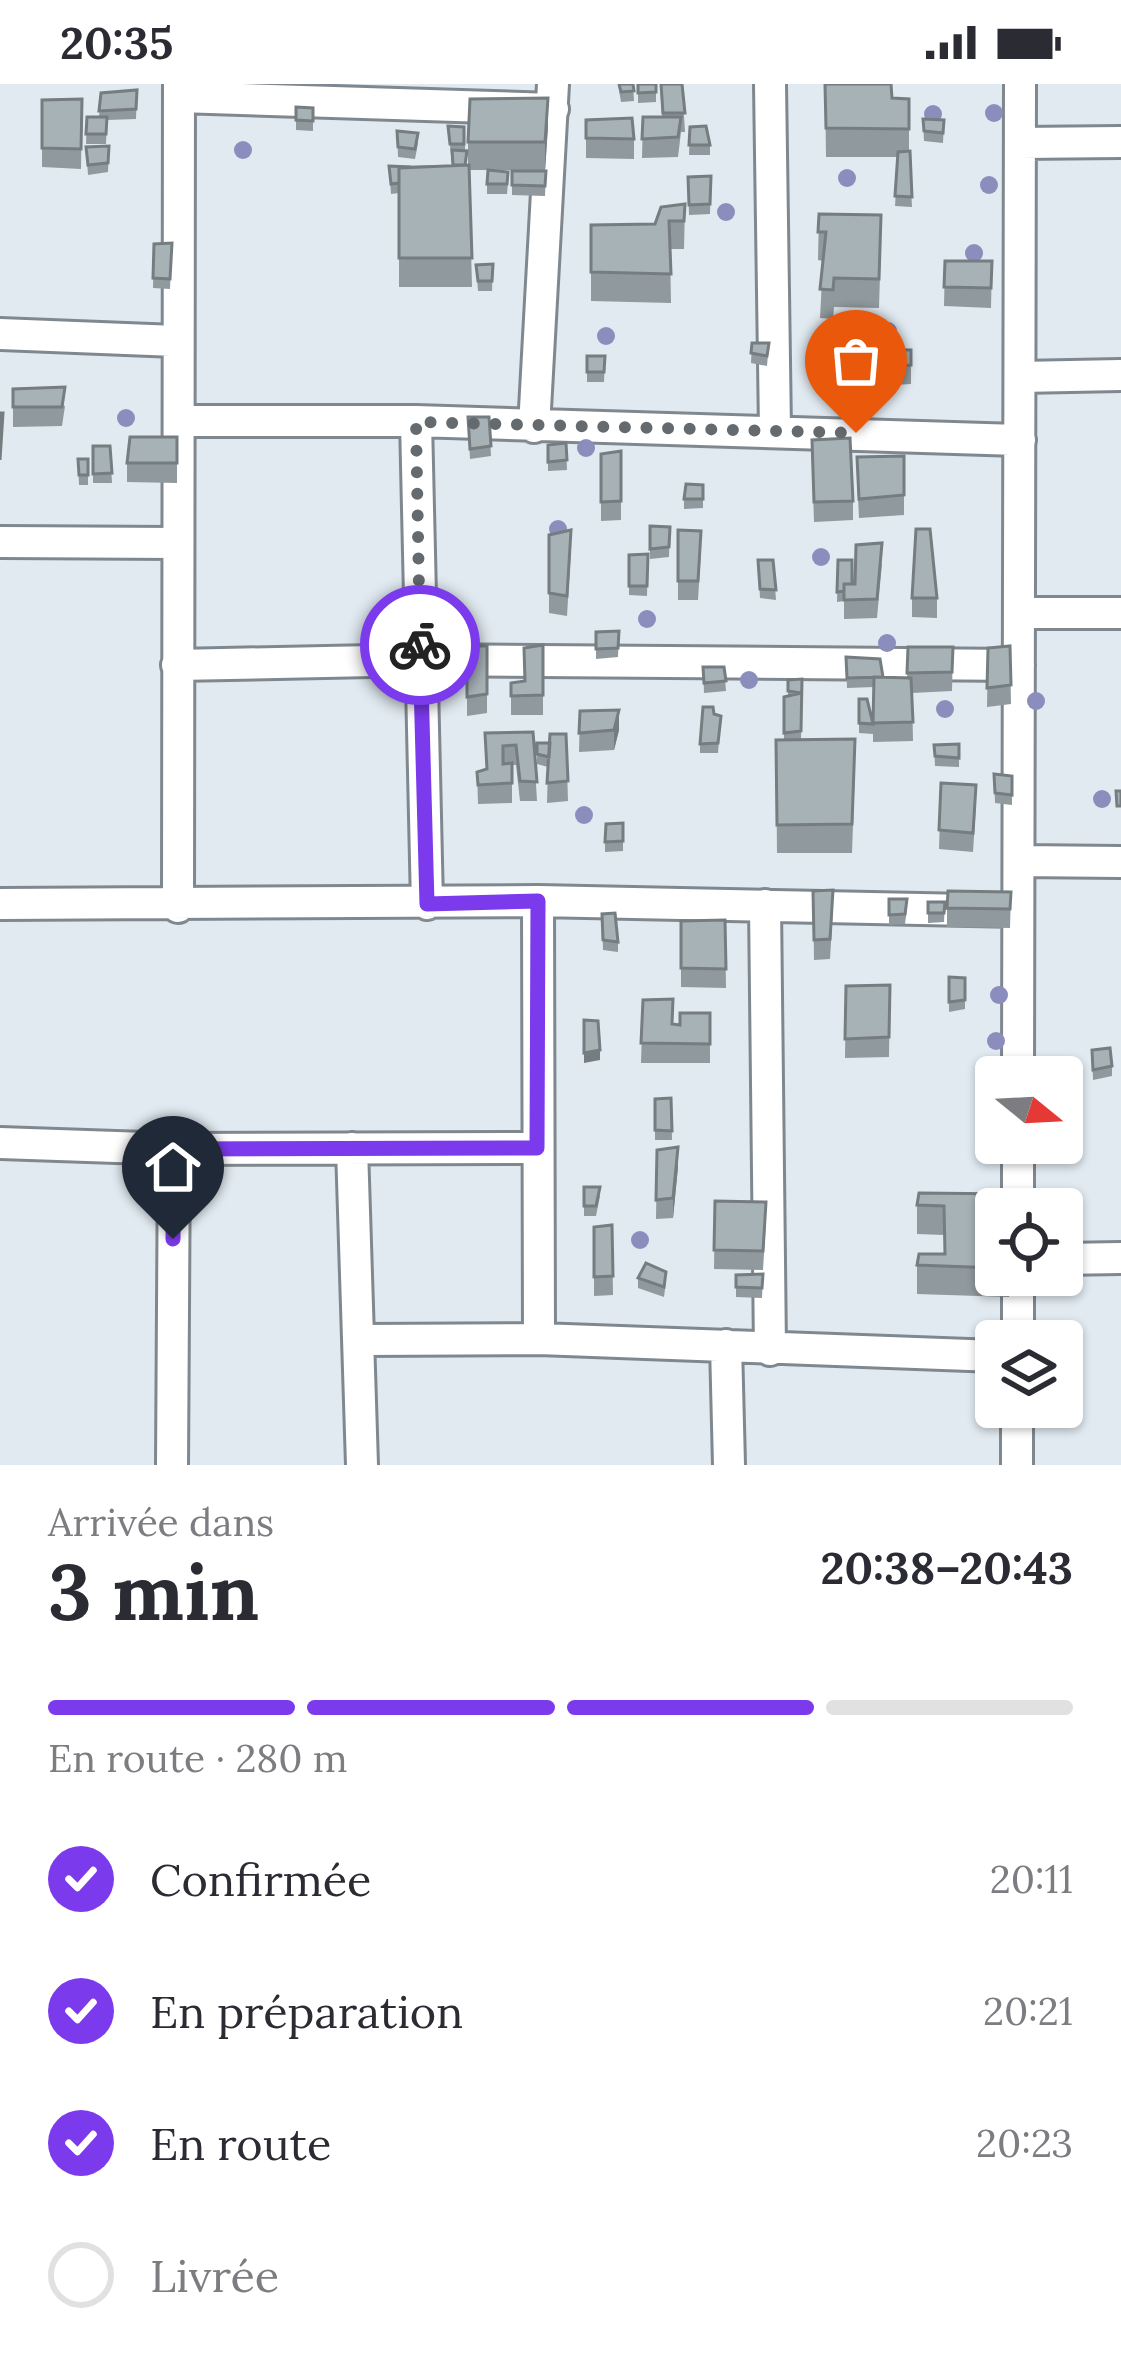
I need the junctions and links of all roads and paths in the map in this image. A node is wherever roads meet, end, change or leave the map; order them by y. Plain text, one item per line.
1 (770, 84) edge
2 (1020, 84) edge
3 (179, 91) edge
4 (553, 96) edge
5 (1121, 142) edge
6 (1020, 143) junction
7 (0, 334) edge
8 (176, 341) junction
9 (1121, 375) edge
10 (1020, 377) junction
11 (179, 421) junction
12 (416, 422) junction
13 (534, 427) junction
14 (775, 430) junction
15 (1020, 440) junction
16 (0, 542) edge
17 (176, 543) junction
18 (1019, 613) junction
19 (1121, 613) edge
20 (420, 660) junction
21 (178, 665) junction
22 (1019, 665) junction
23 (1019, 861) junction
24 (1121, 862) edge
25 (538, 901) junction
26 (0, 904) edge
27 (427, 904) junction
28 (765, 905) junction
29 (178, 907) junction
30 (1018, 910) junction
31 (1018, 1056) edge
32 (0, 1143) edge
33 (352, 1148) junction
34 (537, 1148) junction
35 (174, 1149) junction
36 (1121, 1258) edge
37 (1083, 1259) edge
38 (539, 1339) junction
39 (361, 1340) junction
40 (726, 1345) junction
41 (770, 1350) junction
42 (975, 1355) edge
43 (1017, 1428) edge
44 (172, 1465) edge
45 (362, 1465) edge
46 (728, 1465) edge
47 (1017, 1465) edge

1 - 14 street
2 - 6 street
3 - 4 street
3 - 8 street
4 - 13 street
5 - 6 street
6 - 10 street
7 - 8 street
8 - 11 street
9 - 10 street
10 - 15 street
11 - 12 street
11 - 17 street
12 - 13 street
12 - 20 street
13 - 14 street
14 - 15 street
15 - 18 street
16 - 17 street
17 - 21 street
18 - 19 street
18 - 22 street
20 - 21 street
20 - 22 street
20 - 27 street
21 - 29 street
22 - 23 street
23 - 24 street
23 - 30 street
25 - 27 street
25 - 28 street
25 - 34 street
26 - 29 street
27 - 29 street
28 - 30 street
28 - 41 street
30 - 31 street
32 - 35 street
33 - 34 street
33 - 35 street
33 - 39 street
34 - 38 street
35 - 44 street
36 - 37 street
38 - 39 street
38 - 40 street
39 - 45 street
40 - 41 street
40 - 46 street
41 - 42 street
43 - 47 street

